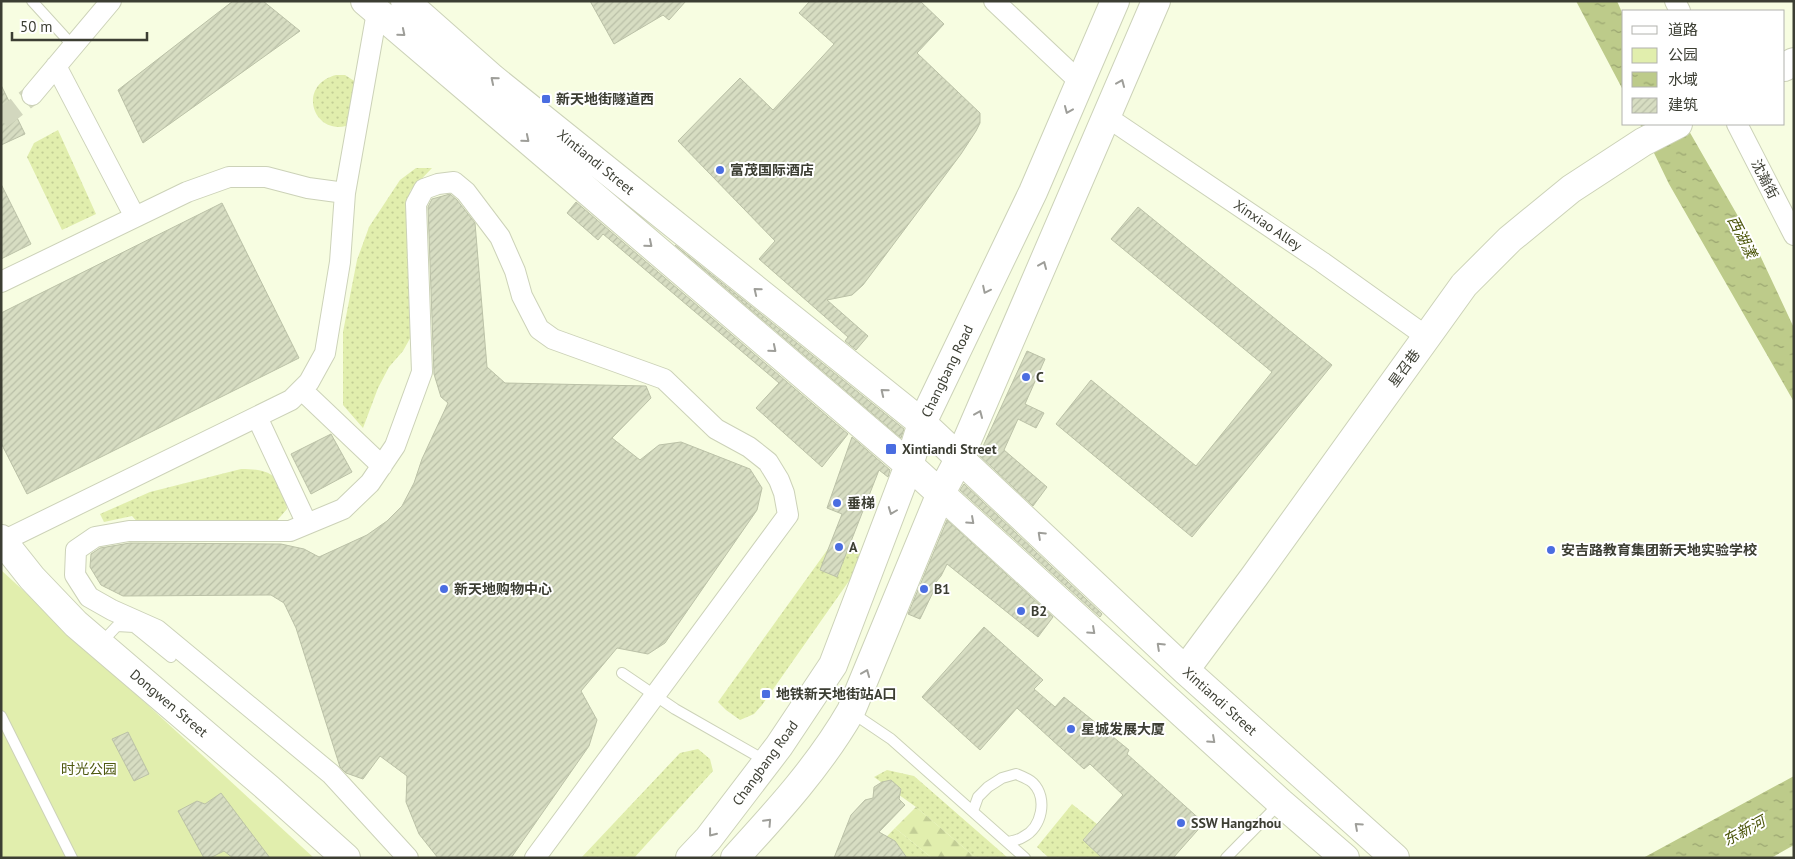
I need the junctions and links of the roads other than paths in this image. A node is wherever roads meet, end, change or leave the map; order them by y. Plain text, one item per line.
1 (32, 1) edge
2 (111, 1) edge
3 (405, 1) edge
4 (994, 1) edge
5 (1115, 1) edge
6 (1156, 1) edge
7 (371, 7) edge
8 (73, 46) junction
9 (56, 66) junction
10 (1080, 82) junction
11 (32, 94) tunnel mouth
12 (1106, 117) junction
13 (1676, 125) edge
14 (1738, 125) edge
15 (345, 193) junction
16 (135, 217) junction
17 (1794, 235) edge
18 (1, 282) edge
19 (1427, 337) junction
20 (302, 390) junction
21 (258, 416) junction
22 (922, 423) junction
23 (959, 459) junction
24 (909, 465) junction
25 (382, 466) junction
26 (940, 493) junction
27 (307, 524) junction
28 (2, 540) edge
29 (99, 644) junction
30 (171, 657) dead end
31 (1185, 670) junction
32 (622, 673) dead end
33 (655, 695) junction
34 (850, 711) junction
35 (1, 716) edge
36 (767, 762) junction
37 (1280, 802) junction
38 (973, 811) junction
39 (1008, 842) junction
40 (72, 858) edge
41 (346, 858) edge
42 (408, 858) edge
43 (535, 858) edge
44 (690, 858) edge
45 (735, 858) edge
46 (1025, 858) edge
47 (1226, 858) edge
48 (1345, 858) edge
49 (1395, 858) edge

1 - 8 lane
2 - 8 street
22 -> 3 main road, Xintiandi Street
4 - 10 street
5 - 10 main road, Changbang Road
12 -> 6 main road
7 - 15 street
7 -> 24 main road, Xintiandi Street
8 - 9 street
9 - 11 street
9 - 16 street
10 -> 22 main road, Changbang Road
12 - 19 street, Xinxiao Alley
23 -> 12 main road
13 - 19 main road, 星召巷
14 - 17 street, 沈瀚街
15 - 16 street
15 - 20 street
16 - 18 street
19 - 31 main road, 星召巷
20 - 21 street
20 - 25 street
21 - 27 street
21 - 28 street
22 - 23 main road, Xintiandi Street
22 - 24 main road, Changbang Road
23 - 26 main road
31 -> 23 main road, Xintiandi Street
24 - 26 main road, Xintiandi Street
24 -> 36 main road, Changbang Road
25 - 27 street
25 - 33 street
34 -> 26 main road
26 -> 37 main road, Xintiandi Street
27 - 42 street
28 - 29 main road, Dongwen Street
29 - 30 lane
29 - 41 main road, Dongwen Street
49 -> 31 main road, Xintiandi Street
32 - 33 lane
33 - 36 lane
33 - 43 street
34 - 38 lane
45 -> 34 main road
35 - 40 lane
36 -> 44 main road, Changbang Road
37 - 47 lane
37 - 48 main road, Xintiandi Street
38 - 39 lane
38 - 39 lane
39 - 46 lane

